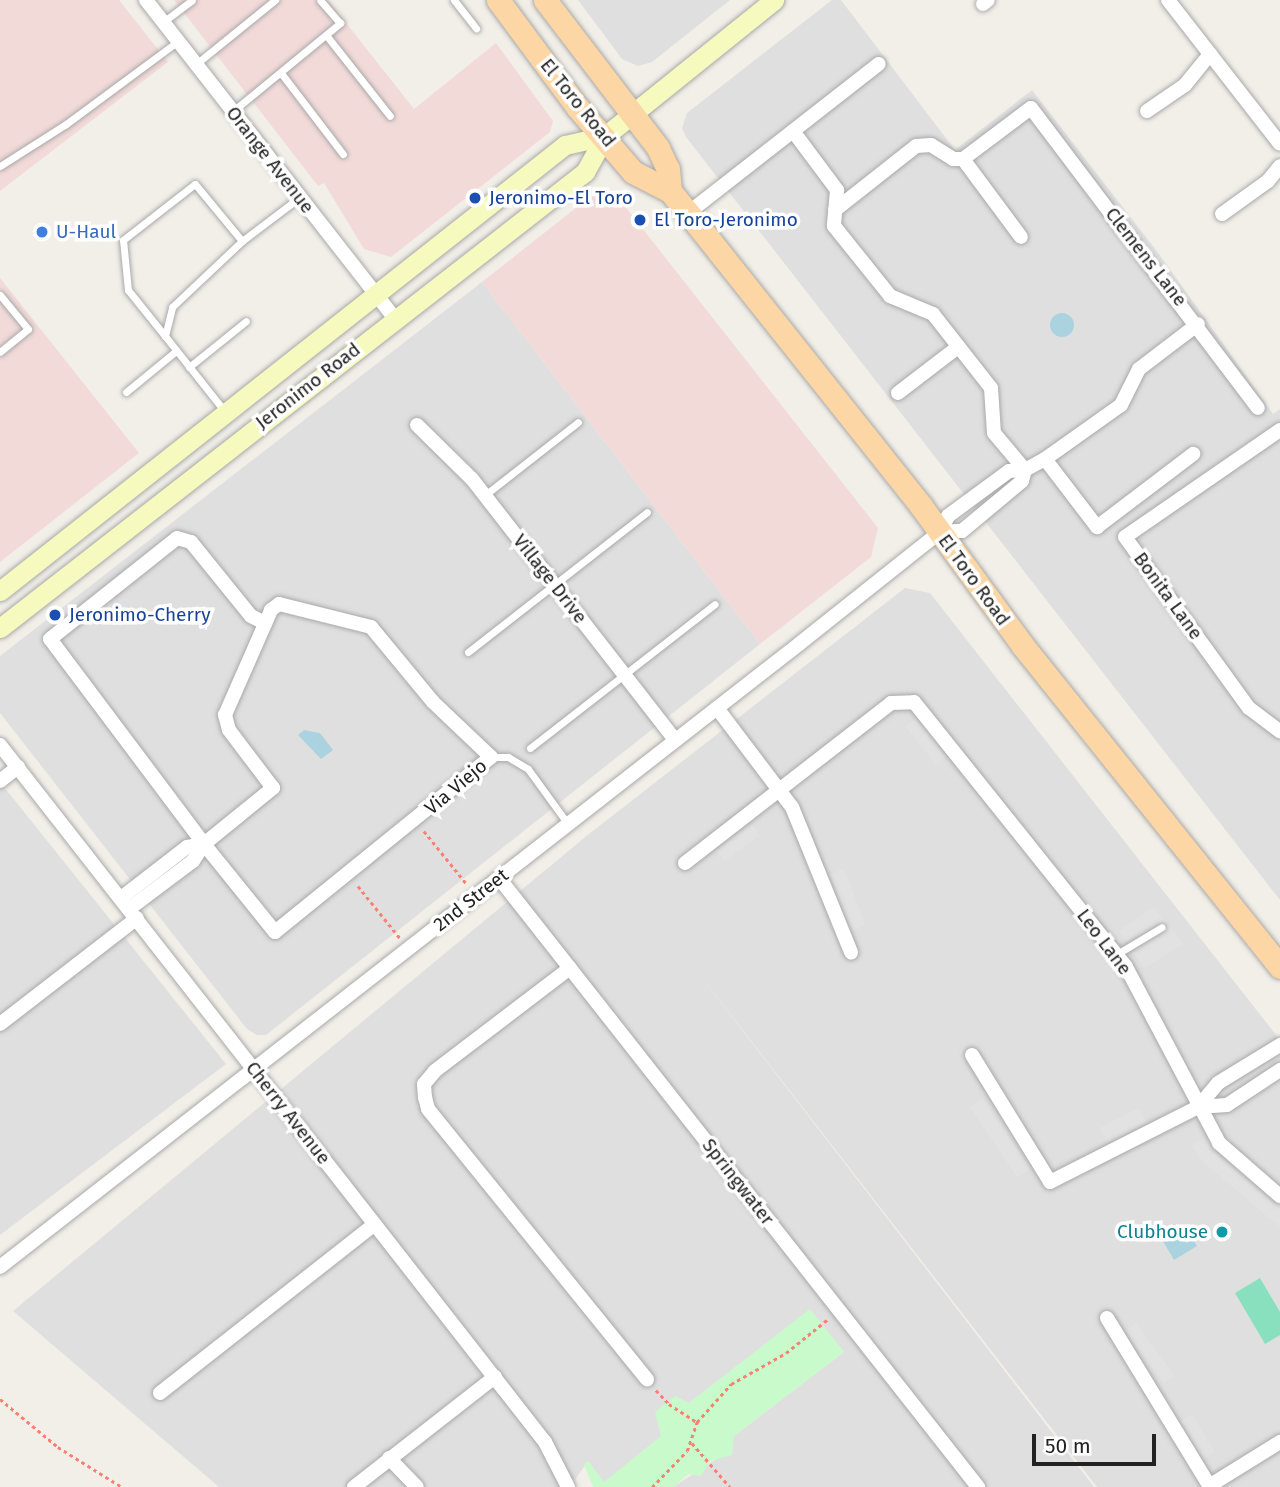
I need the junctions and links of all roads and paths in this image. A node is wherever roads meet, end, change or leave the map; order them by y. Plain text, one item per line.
1 (146, 0) edge
2 (192, 0) edge
3 (275, 0) edge
4 (320, 0) edge
5 (454, 0) edge
6 (498, 0) edge
7 (545, 0) edge
8 (774, 0) edge
9 (1168, 0) edge
10 (163, 22) junction
11 (476, 28) dead end
12 (326, 35) junction
13 (178, 41) junction
14 (1210, 54) junction
15 (196, 64) junction
16 (879, 64) dead end
17 (281, 72) junction
18 (232, 111) junction
19 (1146, 111) dead end
20 (632, 114) junction
21 (390, 116) dead end
22 (793, 131) junction
23 (605, 136) junction
24 (1280, 144) edge
25 (343, 153) dead end
26 (963, 159) junction
27 (0, 166) edge
28 (1280, 166) edge
29 (670, 191) junction
30 (300, 197) junction
31 (835, 210) junction
32 (688, 213) junction
33 (1222, 214) dead end
34 (1021, 237) dead end
35 (242, 241) junction
36 (0, 295) edge
37 (376, 295) junction
38 (395, 319) junction
39 (246, 321) dead end
40 (1198, 324) junction
41 (165, 336) junction
42 (958, 347) junction
43 (176, 351) junction
44 (0, 352) edge
45 (189, 367) junction
46 (126, 392) dead end
47 (898, 393) dead end
48 (1258, 408) dead end
49 (226, 413) junction
50 (578, 422) dead end
51 (417, 425) dead end
52 (1280, 430) edge
53 (1193, 454) dead end
54 (1045, 459) junction
55 (1025, 470) junction
56 (485, 495) junction
57 (648, 512) dead end
58 (940, 532) junction
59 (554, 584) junction
60 (0, 591) edge
61 (715, 604) dead end
62 (265, 623) junction
63 (0, 628) edge
64 (468, 652) dead end
65 (623, 674) junction
66 (717, 708) junction
67 (1280, 731) edge
68 (675, 740) junction
69 (0, 745) edge
70 (530, 747) dead end
71 (491, 757) junction
72 (18, 767) junction
73 (0, 781) edge
74 (779, 790) junction
75 (415, 821) junction
76 (568, 824) junction
77 (204, 844) junction
78 (685, 863) dead end
79 (348, 874) junction
80 (499, 878) junction
81 (476, 896) junction
82 (129, 908) junction
83 (1162, 927) dead end
84 (409, 948) junction
85 (851, 952) dead end
86 (1116, 955) junction
87 (1280, 967) edge
88 (570, 968) junction
89 (0, 1024) edge
90 (1280, 1045) edge
91 (972, 1055) dead end
92 (254, 1069) junction
93 (1280, 1070) edge
94 (1198, 1107) junction
95 (1280, 1196) edge
96 (375, 1224) junction
97 (0, 1267) edge
98 (838, 1310) junction
99 (1107, 1318) dead end
100 (495, 1377) junction
101 (647, 1379) joint
102 (160, 1393) dead end
103 (0, 1399) edge
104 (697, 1422) junction
105 (1280, 1442) edge
106 (692, 1443) junction
107 (389, 1458) junction
108 (122, 1487) edge
109 (354, 1487) edge
110 (417, 1487) edge
111 (568, 1487) edge
112 (652, 1487) edge
113 (730, 1487) edge
114 (978, 1487) edge
115 (1210, 1487) edge

1 - 10 street, Orange Avenue
2 - 10 lane
3 - 15 lane
4 - 12 lane
5 - 11 lane
6 - 23 main road, El Toro Road
7 - 20 main road, El Toro Road
8 - 20 main road, Jeronimo Road
9 - 14 street
10 - 13 street, Orange Avenue
12 - 17 lane
12 - 21 lane
13 - 15 street, Orange Avenue
13 - 27 lane
14 - 19 street
14 - 24 street
15 - 18 street, Orange Avenue
16 - 22 street
17 - 18 lane
17 - 25 lane
18 - 30 street, Orange Avenue
20 - 23 main road, Jeronimo Road
20 - 29 main road, El Toro Road
22 - 31 street
22 - 32 street
23 - 29 main road, El Toro Road
23 - 37 main road, Jeronimo Road
23 - 38 main road, Jeronimo Road
26 - 31 street
26 - 34 street
26 - 40 street, Clemens Lane
28 - 33 street
29 - 32 main road, El Toro Road
30 - 35 lane
30 - 37 street, Orange Avenue
31 - 42 street
32 - 58 main road, El Toro Road
35 - 41 lane
35 - 41 lane
36 - 44 lane
37 - 38 street, Orange Avenue
37 - 49 main road, Jeronimo Road
38 - 63 main road, Jeronimo Road
39 - 45 lane
40 - 48 street, Clemens Lane
40 - 54 street
41 - 43 lane
42 - 47 street
42 - 55 street
43 - 45 lane
43 - 46 lane
45 - 49 lane
49 - 60 main road, Jeronimo Road
50 - 56 lane
51 - 56 street, Village Drive
52 - 67 street, Bonita Lane
53 - 54 street
54 - 55 street
55 - 58 street
55 - 58 street
56 - 59 street, Village Drive
57 - 59 lane
58 - 66 street, 2nd Street
58 - 87 main road, El Toro Road
59 - 64 lane
59 - 65 street, Village Drive
61 - 65 lane
62 - 71 street, Via Viejo
62 - 77 street, Via Viejo
62 - 77 street, Via Viejo
65 - 68 street, Village Drive
65 - 70 lane
66 - 68 street, 2nd Street
66 - 74 street
68 - 76 street, 2nd Street
69 - 72 street, Cherry Avenue
71 - 75 street, Via Viejo
71 - 76 lane
72 - 73 street
72 - 82 street, Cherry Avenue
74 - 78 street
74 - 85 street
74 - 86 street, Leo Lane
75 - 79 street, Via Viejo
75 - 81 path
76 - 80 street, 2nd Street
77 - 79 street, Via Viejo
77 - 82 street, Via Viejo
79 - 84 path
80 - 81 street, 2nd Street
80 - 88 street, Springwater
81 - 84 street, 2nd Street
82 - 89 street, Via Viejo
82 - 92 street, Cherry Avenue
83 - 86 lane
84 - 92 street, 2nd Street
86 - 94 street, Leo Lane
88 - 98 street, Springwater
88 - 101 street
90 - 94 street
91 - 94 street
92 - 96 street, Cherry Avenue
92 - 97 street, 2nd Street
93 - 94 street
94 - 95 street, Leo Lane
96 - 100 street, Cherry Avenue
96 - 102 street
98 - 104 path
98 - 114 street, Springwater
99 - 115 street
100 - 107 street
100 - 111 street, Cherry Avenue
101 - 104 path
103 - 108 path
104 - 106 path
105 - 115 street
106 - 112 path
106 - 113 path
107 - 109 street
107 - 110 street

